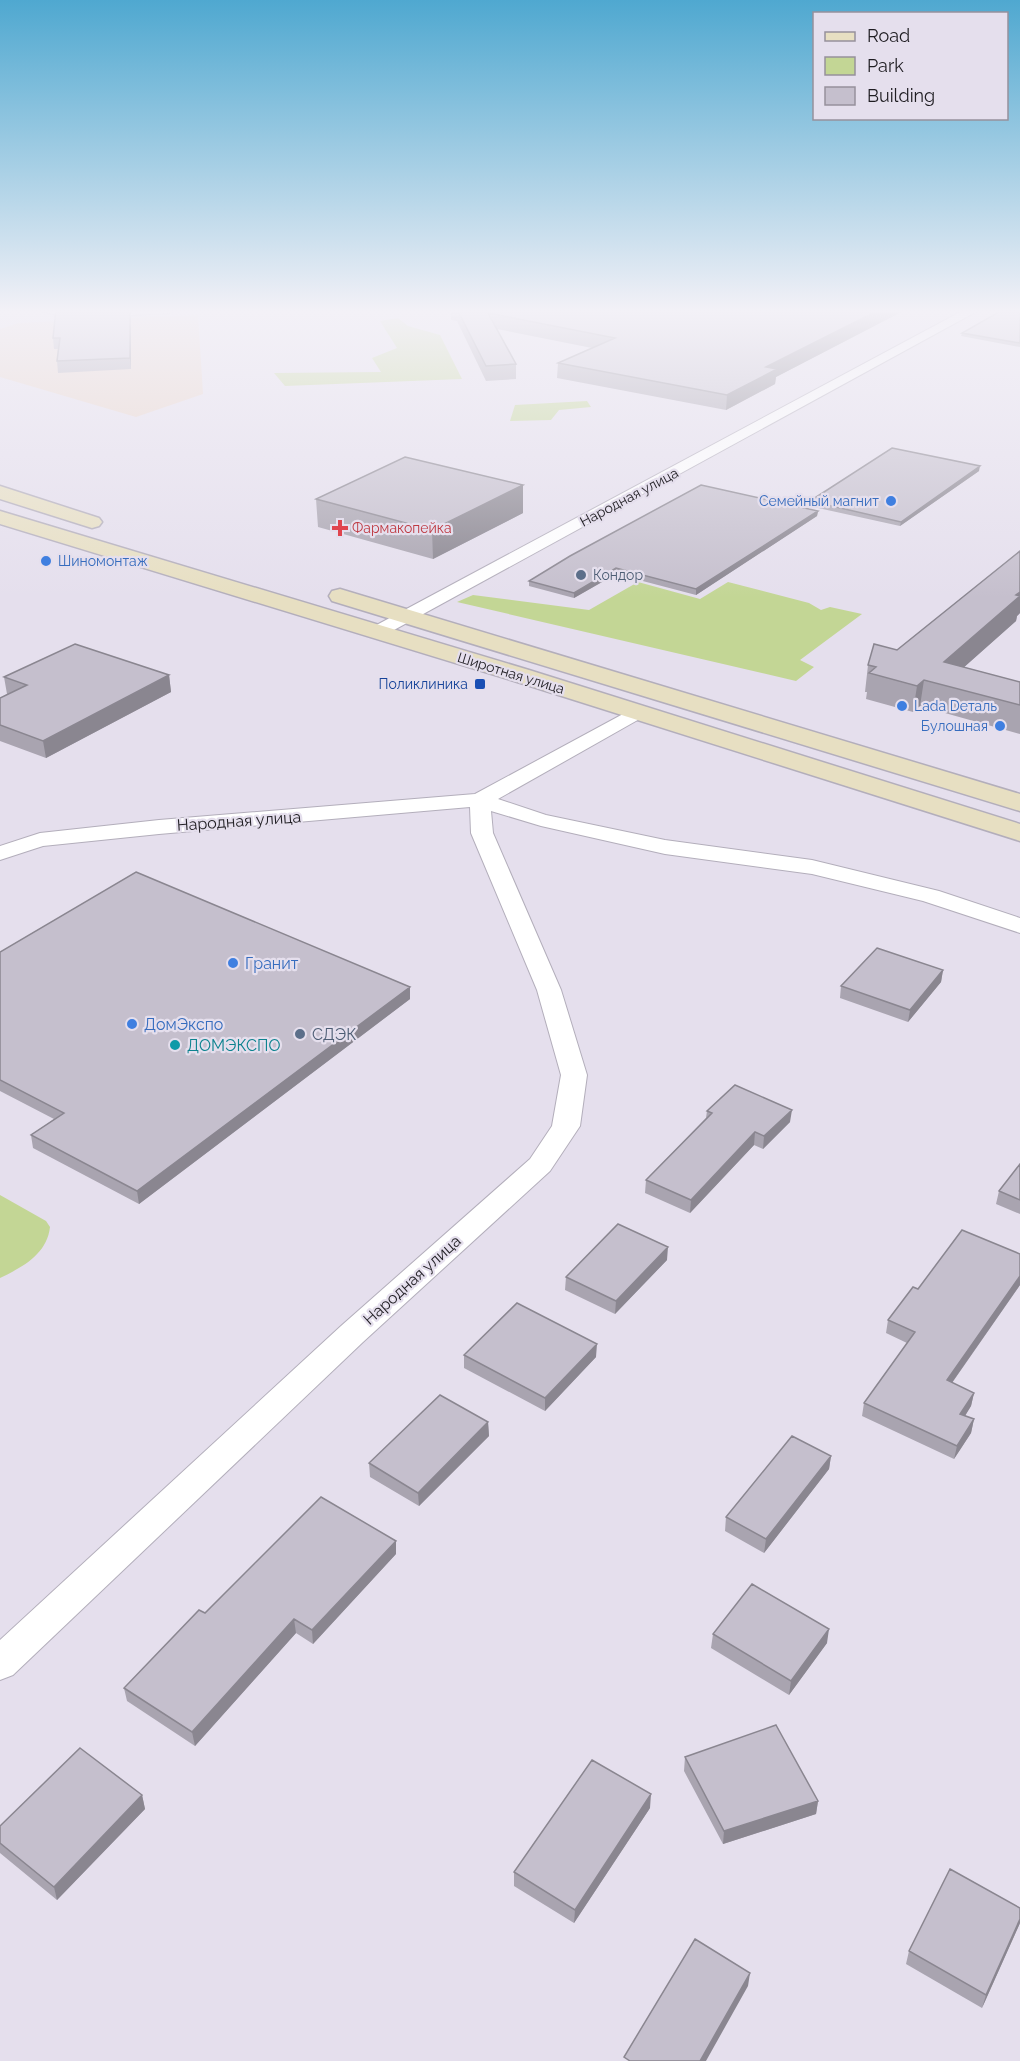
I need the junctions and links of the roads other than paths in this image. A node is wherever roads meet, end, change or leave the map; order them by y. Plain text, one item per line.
1 (798, 405) edge
2 (0, 492) edge
3 (0, 517) edge
4 (115, 529) dead end
5 (322, 591) dead end
6 (403, 615) junction
7 (377, 632) junction
8 (636, 713) junction
9 (934, 777) junction
10 (909, 799) junction
11 (480, 800) junction
12 (1020, 803) edge
13 (1010, 830) edge
14 (0, 853) edge
15 (1020, 926) edge
16 (0, 1664) edge

1 - 6 street, Народная улица
2 - 4 main road
3 - 7 main road, Широтная улица
5 - 6 main road, Широтная улица
6 - 7 street, Народная улица
6 - 9 main road, Широтная улица
7 - 8 main road, Широтная улица
8 - 10 main road, Широтная улица
8 - 11 street, Народная улица
9 - 10 main road
9 - 12 main road, Широтная улица
10 - 13 main road, Широтная улица
11 - 14 street, Народная улица
11 - 15 street
11 - 16 street, Народная улица
12 - 13 main road

